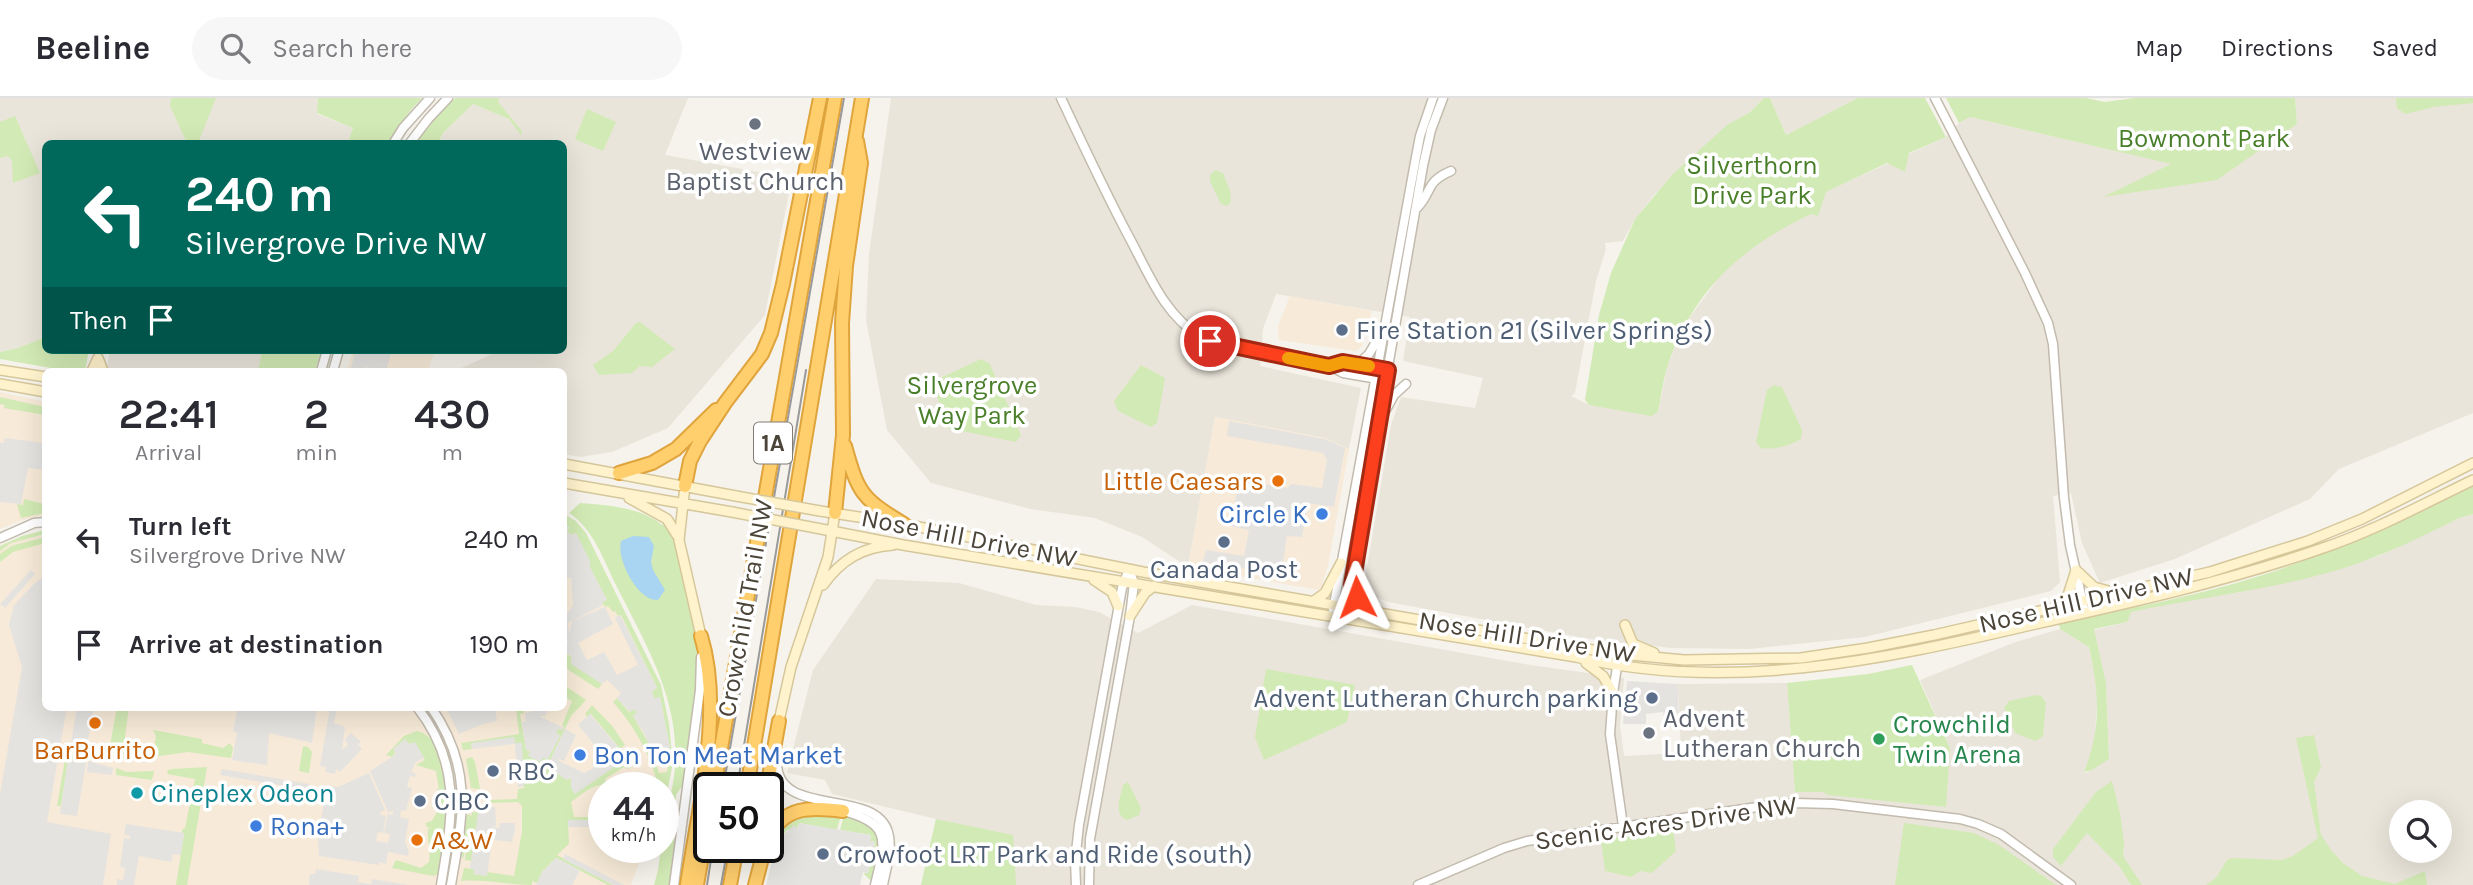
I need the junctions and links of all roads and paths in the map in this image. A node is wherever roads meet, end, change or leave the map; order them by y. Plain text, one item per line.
1 (430, 98) edge
2 (448, 98) edge
3 (820, 98) edge
4 (835, 98) edge
5 (862, 98) edge
6 (1061, 98) edge
7 (1433, 98) edge
8 (1443, 98) edge
9 (1935, 98) edge
10 (856, 134) junction
11 (396, 140) edge
12 (412, 140) edge
13 (1451, 171) dead end
14 (1417, 208) junction
15 (1386, 325) junction
16 (1358, 364) junction
17 (1329, 366) junction
18 (93, 368) edge
19 (102, 368) edge
20 (1378, 368) junction
21 (0, 370) edge
22 (1388, 370) junction
23 (42, 376) edge
24 (1376, 379) junction
25 (1386, 380) junction
26 (0, 384) edge
27 (1406, 384) dead end
28 (42, 391) edge
29 (725, 403) junction
30 (1380, 417) junction
31 (843, 435) junction
32 (2471, 463) edge
33 (567, 464) edge
34 (619, 473) junction
35 (2473, 480) edge
36 (567, 484) edge
37 (685, 486) junction
38 (621, 493) junction
39 (1352, 498) junction
40 (1366, 502) junction
41 (681, 505) junction
42 (835, 513) junction
43 (42, 522) edge
44 (904, 524) junction
45 (832, 531) junction
46 (0, 538) edge
47 (679, 540) junction
48 (903, 545) junction
49 (1341, 563) junction
50 (1129, 569) junction
51 (2076, 570) junction
52 (1076, 574) junction
53 (1124, 580) junction
54 (1134, 583) junction
55 (1352, 585) junction
56 (1154, 586) junction
57 (2113, 593) junction
58 (816, 595) junction
59 (2082, 600) junction
60 (1314, 601) junction
61 (2059, 605) junction
62 (1118, 606) junction
63 (1334, 606) junction
64 (1347, 608) junction
65 (2085, 613) junction
66 (1382, 614) junction
67 (1130, 617) junction
68 (1332, 617) junction
69 (1344, 620) junction
70 (1625, 625) dead end
71 (701, 636) junction
72 (1619, 654) junction
73 (1576, 657) junction
74 (1672, 658) junction
75 (1617, 666) junction
76 (1613, 693) junction
77 (419, 711) edge
78 (433, 711) edge
79 (779, 721) junction
80 (717, 772) edge
81 (750, 772) edge
82 (770, 772) edge
83 (452, 805) junction
84 (463, 808) junction
85 (843, 811) joint
86 (784, 821) edge
87 (1623, 826) junction
88 (701, 863) edge
89 (734, 863) edge
90 (754, 863) edge
91 (760, 863) edge
92 (441, 885) edge
93 (451, 885) edge
94 (674, 885) edge
95 (687, 885) edge
96 (697, 885) edge
97 (730, 885) edge
98 (752, 885) edge
99 (875, 885) edge
100 (883, 885) edge
101 (1076, 885) edge
102 (1088, 885) edge
103 (1418, 885) edge
104 (2071, 885) edge

1 - 11 street
2 - 12 street
3 - 29 highway
4 - 80 highway, Crowchild Trail NW / 1A
5 - 10 highway, Crowchild Trail NW / 1A
6 - 17 street
7 - 15 street
8 - 14 street
9 - 51 street
10 - 31 highway
10 - 81 highway, Crowchild Trail NW / 1A
13 - 14 street
14 - 22 street
15 - 16 street
15 - 20 street
16 - 17 street
16 - 20 street
17 - 24 street
18 - 19 main road
20 - 22 street
20 - 24 street
21 - 23 main road
22 - 25 street
24 - 25 street
24 - 39 street
25 - 30 street
26 - 28 main road
27 - 30 street
29 - 34 highway
29 - 37 highway
30 - 40 street
31 - 42 highway
31 - 44 highway
32 - 57 main road, Nose Hill Drive NW
33 - 34 main road, Nose Hill Drive NW
34 - 37 main road, Nose Hill Drive NW
35 - 65 main road, Nose Hill Drive NW
36 - 38 main road, Nose Hill Drive NW
37 - 41 main road
37 - 42 main road, Nose Hill Drive NW, bridge
38 - 41 main road, Nose Hill Drive NW
38 - 47 main road
39 - 40 street
39 - 49 street
40 - 55 street
41 - 45 main road, Nose Hill Drive NW, bridge
41 - 47 main road
42 - 44 main road, Nose Hill Drive NW
42 - 45 main road
43 - 46 street
44 - 50 main road, Nose Hill Drive NW
45 - 48 main road, Nose Hill Drive NW
45 - 58 main road
47 - 71 main road
48 - 52 main road, Nose Hill Drive NW
48 - 58 main road
49 - 60 main road
49 - 63 street
50 - 53 street
50 - 54 street
50 - 60 main road, Nose Hill Drive NW
51 - 57 main road
51 - 59 street
51 - 61 main road
52 - 53 main road, Nose Hill Drive NW
52 - 62 main road
53 - 54 main road, Nose Hill Drive NW
53 - 62 street
54 - 56 main road, Nose Hill Drive NW
54 - 67 street
55 - 64 street
55 - 66 main road
56 - 67 main road
56 - 68 main road, Nose Hill Drive NW
57 - 59 main road, Nose Hill Drive NW
58 - 79 main road
59 - 61 main road, Nose Hill Drive NW
59 - 65 street
60 - 63 main road, Nose Hill Drive NW
61 - 74 main road, Nose Hill Drive NW
62 - 101 street
63 - 64 main road, Nose Hill Drive NW
63 - 68 street
64 - 66 main road, Nose Hill Drive NW
64 - 69 street
65 - 75 main road, Nose Hill Drive NW
66 - 72 main road, Nose Hill Drive NW
67 - 102 street
68 - 69 main road, Nose Hill Drive NW
69 - 73 main road, Nose Hill Drive NW
70 - 74 main road
71 - 94 street
71 - 95 highway
72 - 74 main road, Nose Hill Drive NW
72 - 75 street
73 - 75 main road, Nose Hill Drive NW
73 - 76 main road
75 - 76 street
76 - 87 street
77 - 83 street
78 - 84 street
79 - 82 highway
79 - 100 street
83 - 84 street
83 - 92 street
84 - 93 street
85 - 86 highway
85 - 99 street
87 - 103 street, Scenic Acres Drive NW
87 - 104 street, Scenic Acres Drive NW
88 - 96 highway
89 - 97 highway
90 - 98 highway
91 - 98 highway

